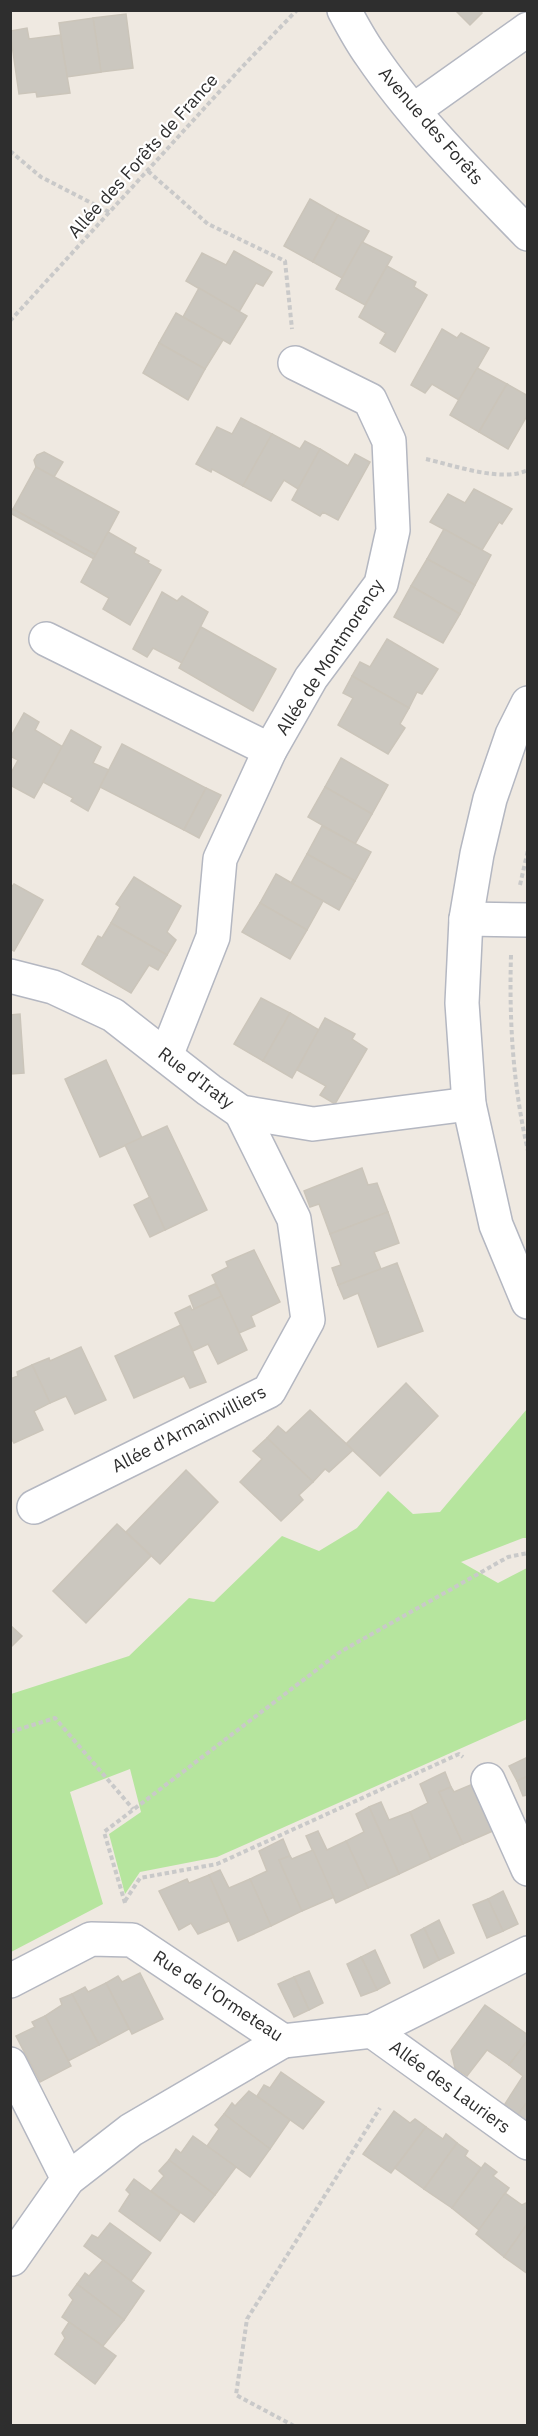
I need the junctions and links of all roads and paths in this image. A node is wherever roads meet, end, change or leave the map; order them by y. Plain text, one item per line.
1 (297, 10) edge
2 (344, 10) edge
3 (528, 29) edge
4 (414, 110) junction
5 (10, 151) edge
6 (148, 171) junction
7 (109, 212) junction
8 (528, 234) edge
9 (10, 321) edge
10 (295, 363) joint
11 (390, 454) junction
12 (528, 470) edge
13 (520, 474) junction
14 (528, 476) edge
15 (46, 639) dead end
16 (528, 703) edge
17 (270, 750) junction
18 (528, 850) edge
19 (466, 919) junction
20 (521, 920) edge
21 (10, 976) edge
22 (166, 1056) junction
23 (469, 1104) junction
24 (241, 1112) junction
25 (528, 1151) edge
26 (528, 1302) edge
27 (34, 1507) dead end
28 (528, 1553) edge
29 (10, 1732) edge
30 (488, 1780) joint
31 (133, 1809) junction
32 (528, 1869) edge
33 (125, 1902) junction
34 (132, 1940) junction
35 (528, 1953) edge
36 (10, 1981) edge
37 (372, 2031) junction
38 (283, 2041) junction
39 (10, 2064) edge
40 (380, 2108) dead end
41 (528, 2143) edge
42 (68, 2179) junction
43 (12, 2259) edge
44 (294, 2426) edge

1 - 6 path, Allée des Forêts de France
2 - 4 street, Avenue des Forêts
3 - 4 street
4 - 8 street, Avenue des Forêts
5 - 7 path
6 - 7 path, Allée des Forêts de France
6 - 10 path
7 - 9 path, Allée des Forêts de France
10 - 11 street, Allée de Montmorency
11 - 13 path
11 - 17 street, Allée de Montmorency
12 - 13 path
13 - 14 path
15 - 17 street, Allée de Montmorency
16 - 19 street
17 - 22 street, Allée de Montmorency
18 - 20 path
19 - 20 street
19 - 23 street
20 - 25 path
21 - 22 street, Rue d'Iraty
22 - 24 street, Rue d'Iraty
23 - 24 street, Rue d'Iraty
23 - 26 street
24 - 27 street, Allée d'Armainvilliers
28 - 31 path
29 - 31 path
30 - 32 street
30 - 33 path
31 - 33 path
33 - 34 path
34 - 36 street, Rue de l'Ormeteau
34 - 38 street, Rue de l'Ormeteau
35 - 37 street, Rue de l'Ormeteau
37 - 38 street, Rue de l'Ormeteau
37 - 41 street, Allée des Lauriers
38 - 42 street
39 - 42 street
40 - 44 path
42 - 43 street

